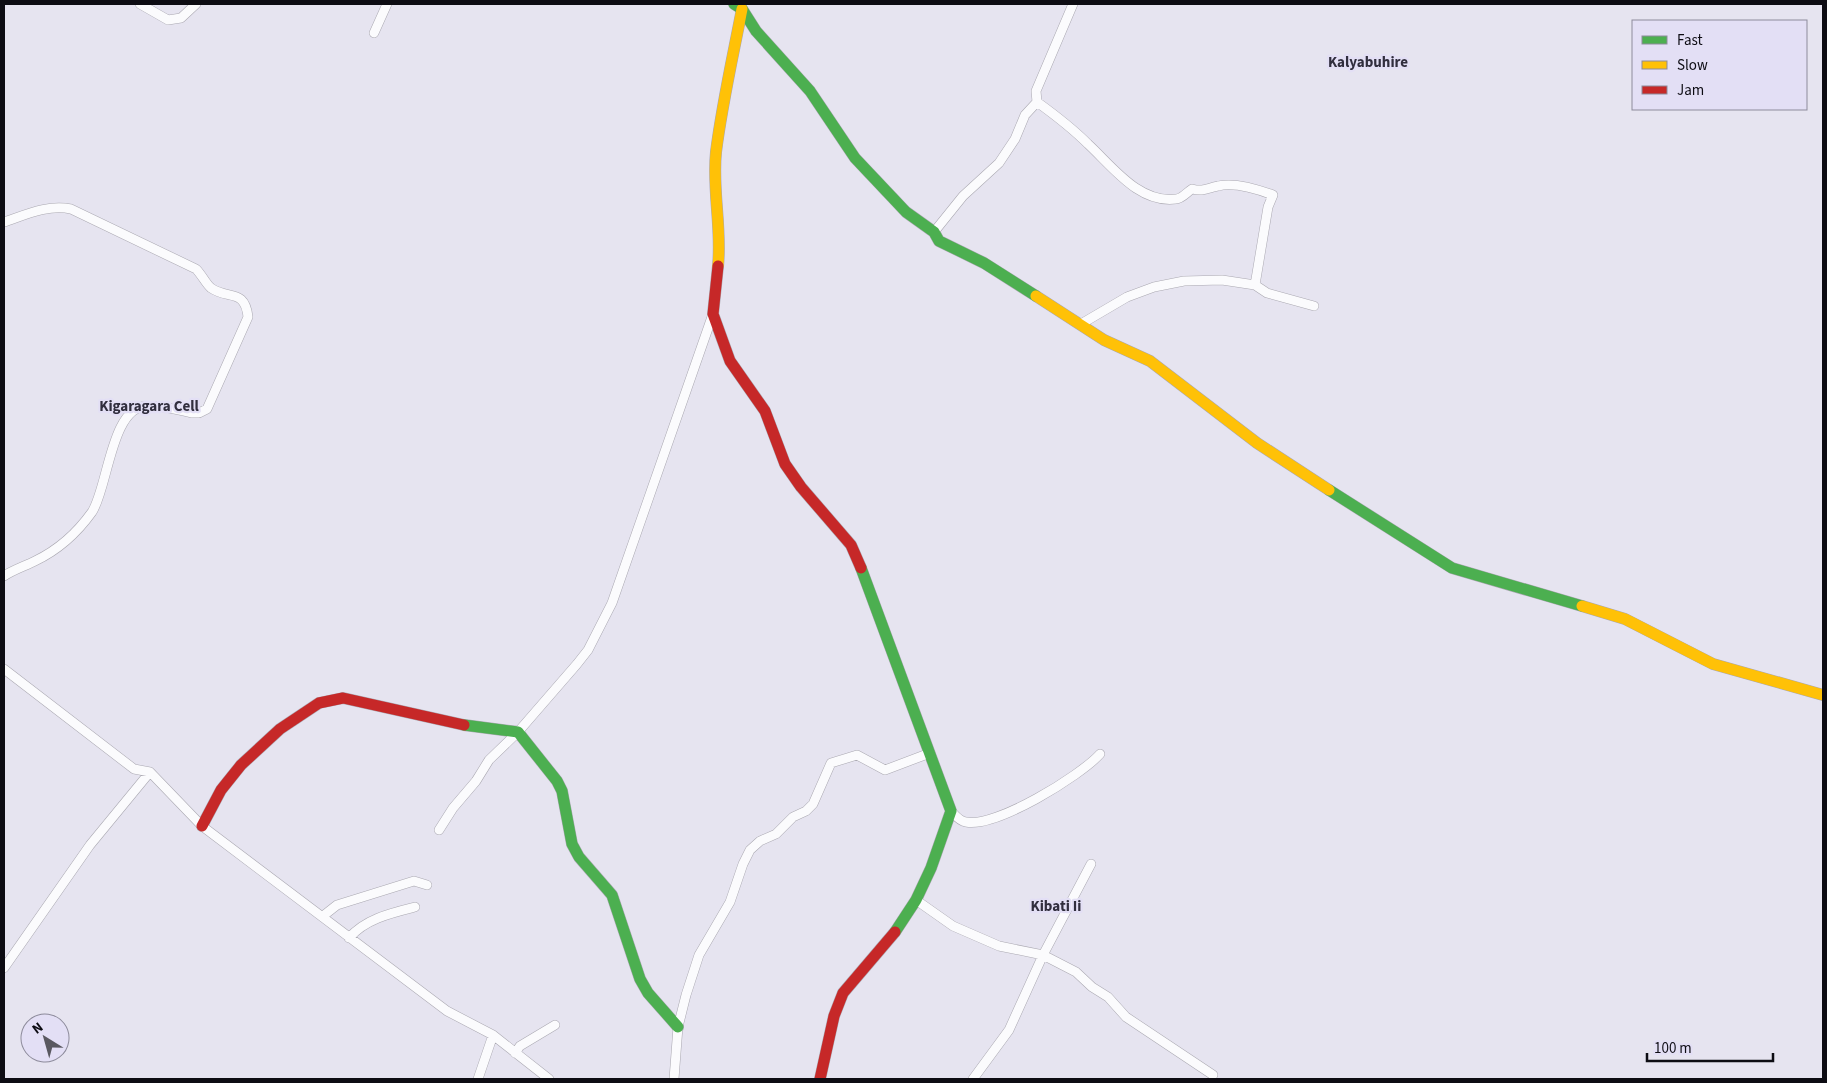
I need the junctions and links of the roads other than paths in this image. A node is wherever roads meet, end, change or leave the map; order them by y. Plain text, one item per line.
1 (140, 4) edge
2 (196, 4) edge
3 (387, 4) edge
4 (1073, 4) edge
5 (738, 7) edge
6 (374, 34) dead end
7 (1037, 102) junction
8 (4, 222) edge
9 (934, 232) junction
10 (1255, 285) junction
11 (1314, 306) dead end
12 (713, 314) junction
13 (1081, 324) junction
14 (4, 576) edge
15 (4, 669) edge
16 (1823, 695) edge
17 (518, 732) junction
18 (930, 753) junction
19 (1100, 754) dead end
20 (150, 772) junction
21 (951, 810) junction
22 (202, 826) junction
23 (439, 830) dead end
24 (1091, 864) dead end
25 (427, 885) dead end
26 (916, 900) junction
27 (414, 907) dead end
28 (323, 916) junction
29 (349, 938) junction
30 (1043, 955) junction
31 (4, 968) edge
32 (556, 1025) dead end
33 (678, 1027) junction
34 (493, 1035) junction
35 (515, 1053) junction
36 (1213, 1076) dead end
37 (478, 1079) edge
38 (549, 1079) edge
39 (674, 1079) edge
40 (820, 1079) edge
41 (973, 1079) edge

1 - 2 street
3 - 6 street
4 - 7 street
5 - 9 street
5 - 12 street
7 - 9 street
7 - 10 street
8 - 14 street
9 - 13 street
10 - 11 street
10 - 13 street
12 - 17 street
12 - 18 street
13 - 16 street
15 - 20 street
17 - 22 street
17 - 23 street
17 - 33 street
18 - 21 street
18 - 33 street
19 - 21 street
20 - 22 street
20 - 31 street
21 - 26 street
22 - 28 street
24 - 30 street
25 - 28 street
26 - 30 street
26 - 40 street
27 - 29 street
28 - 29 street
29 - 34 street
30 - 36 street
30 - 41 street
32 - 35 street
33 - 39 street
34 - 35 street
34 - 37 street
35 - 38 street

